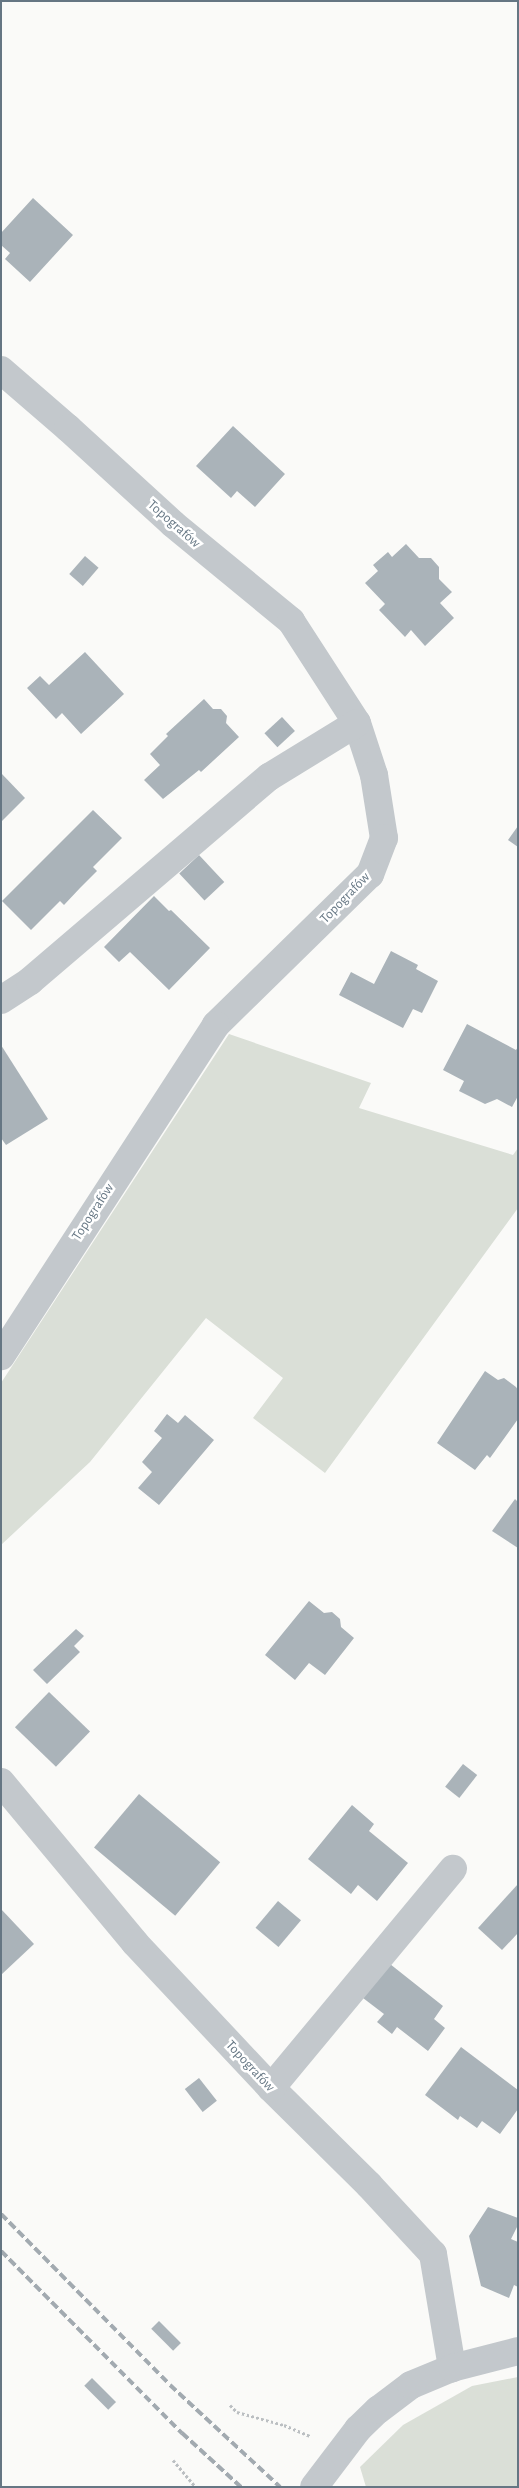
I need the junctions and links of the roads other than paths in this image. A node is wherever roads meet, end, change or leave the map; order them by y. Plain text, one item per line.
1 (1, 370) edge
2 (357, 723) junction
3 (1, 1000) edge
4 (1, 1356) edge
5 (1, 1782) edge
6 (453, 1869) dead end
7 (270, 2088) junction
8 (518, 2351) edge
9 (452, 2368) junction
10 (314, 2487) edge

1 - 2 street, Topografów
2 - 3 street
2 - 4 street, Topografów
5 - 7 street, Topografów
6 - 7 street
7 - 9 street, Topografów
8 - 9 street
9 - 10 street

